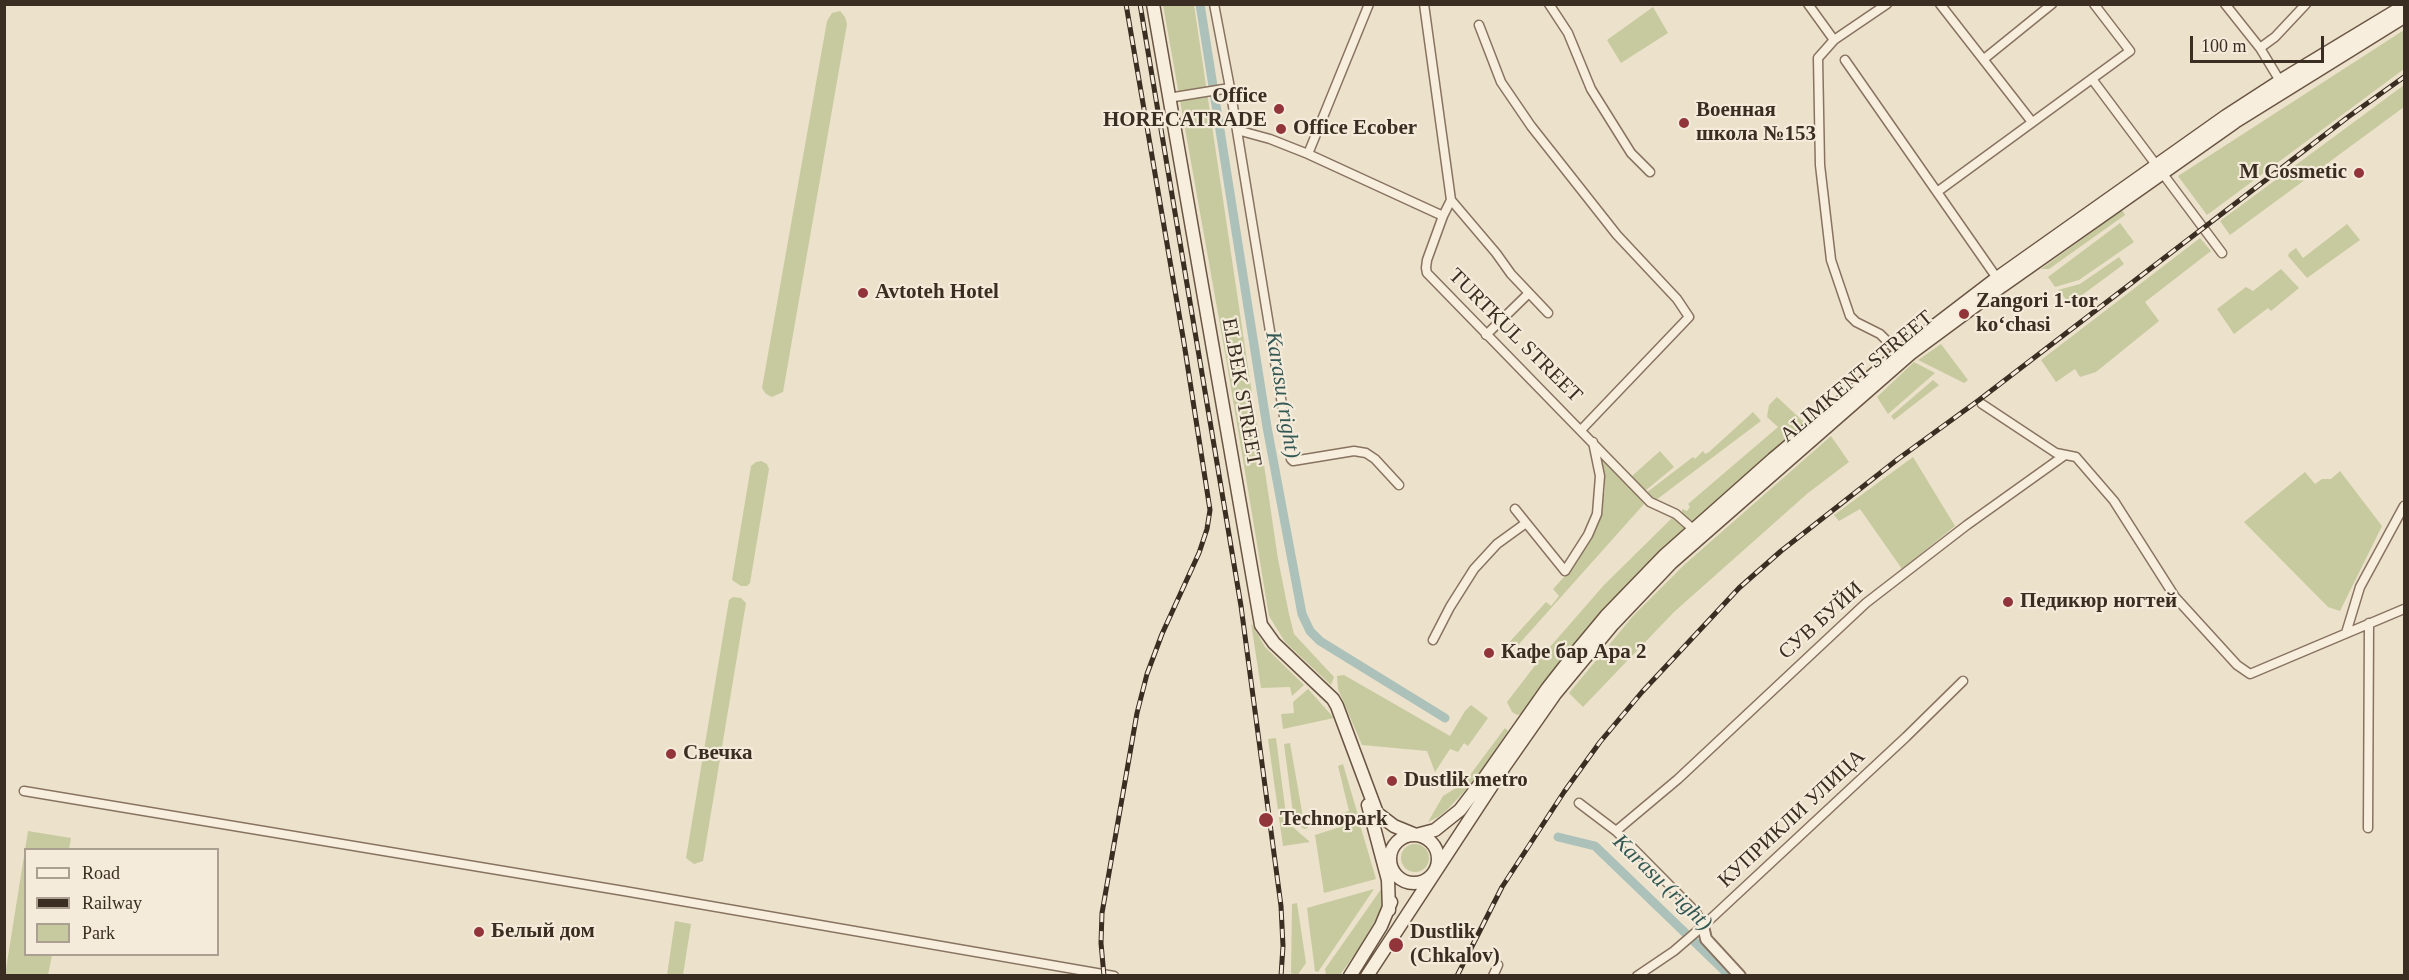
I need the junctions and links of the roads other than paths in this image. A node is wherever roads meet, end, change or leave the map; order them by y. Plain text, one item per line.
1 (1153, 4) edge
2 (1214, 4) edge
3 (1369, 4) edge
4 (1424, 4) edge
5 (1549, 4) edge
6 (1808, 4) edge
7 (1887, 4) edge
8 (1940, 4) edge
9 (2052, 4) edge
10 (2094, 4) edge
11 (2225, 4) edge
12 (2306, 4) edge
13 (2404, 6) edge
14 (2404, 17) edge
15 (1479, 25) dead end
16 (1834, 40) junction
17 (2260, 48) junction
18 (1984, 59) junction
19 (1845, 60) dead end
20 (2092, 80) junction
21 (2280, 81) junction
22 (1230, 88) junction
23 (1168, 98) junction
24 (2032, 122) junction
25 (1237, 130) junction
26 (1308, 154) junction
27 (2160, 168) junction
28 (1650, 172) dead end
29 (1937, 192) junction
30 (1451, 201) junction
31 (1443, 216) junction
32 (2222, 253) dead end
33 (1999, 282) junction
34 (1529, 293) junction
35 (1548, 313) dead end
36 (1486, 334) junction
37 (1899, 353) junction
38 (1982, 404) dead end
39 (1582, 429) junction
40 (1593, 441) junction
41 (2065, 455) junction
42 (1399, 485) dead end
43 (2404, 506) edge
44 (1515, 509) dead end
45 (1526, 523) junction
46 (1693, 529) junction
47 (2404, 609) edge
48 (2369, 623) junction
49 (2346, 633) junction
50 (1433, 640) dead end
51 (1963, 681) dead end
52 (1355, 754) junction
53 (24, 791) dead end
54 (1580, 803) dead end
55 (2368, 828) dead end
56 (1616, 831) junction
57 (1416, 835) junction
58 (1378, 842) junction
59 (1391, 866) junction
60 (1434, 873) junction
61 (1389, 910) junction
62 (1699, 929) junction
63 (1498, 965) dead end
64 (1114, 975) edge
65 (1350, 975) edge
66 (1367, 975) edge
67 (1493, 975) edge
68 (1637, 975) edge
69 (1740, 975) edge

1 - 23 main road, ELBEK STREET
2 - 22 street
3 - 26 street
4 - 30 street
5 - 28 street
6 - 16 street
7 - 16 street
8 - 18 street
9 - 18 street
10 - 20 street
11 - 17 street
12 - 17 street
13 - 21 main road, ALIMKENT STREET
14 - 27 main road, ALIMKENT STREET
15 - 39 street
16 - 37 street
17 - 21 street
18 - 24 street
19 - 29 street
20 - 24 street
20 - 27 street
21 - 27 main road, ALIMKENT STREET
22 - 23 street
22 - 25 street
23 - 52 main road, ELBEK STREET
24 - 29 street
25 - 26 street
25 - 42 street
26 - 31 street
27 - 32 street
27 - 33 main road, ALIMKENT STREET
29 - 33 street
30 - 31 street, TURTKUL STREET
30 - 34 street
31 - 36 street, TURTKUL STREET
33 - 37 main road, ALIMKENT STREET
33 - 60 main road, ALIMKENT STREET
34 - 35 street
34 - 36 street
36 - 39 street, TURTKUL STREET
37 - 46 main road, ALIMKENT STREET
38 - 41 street
39 - 40 street, TURTKUL STREET
40 - 45 street
40 - 46 street, TURTKUL STREET
41 - 49 street
41 - 56 street, СУВ БУЙИ
43 - 49 street
44 - 45 street
45 - 50 street
46 - 57 main road, ALIMKENT STREET
47 - 48 street
48 - 49 street
48 - 55 street
51 - 62 street, КУПРИКЛИ УЛИЦА
52 - 57 main road, ELBEK STREET
52 - 58 main road, ELBEK STREET
53 - 64 street
54 - 56 street
56 - 62 street
57 - 59 main road
57 - 60 main road
58 - 59 main road, ELBEK STREET
58 - 61 main road, ELBEK STREET
59 - 60 main road
59 - 61 main road, ELBEK STREET
60 - 66 main road
61 - 65 main road, ELBEK STREET
62 - 68 street, КУПРИКЛИ УЛИЦА
62 - 69 street
63 - 67 street

